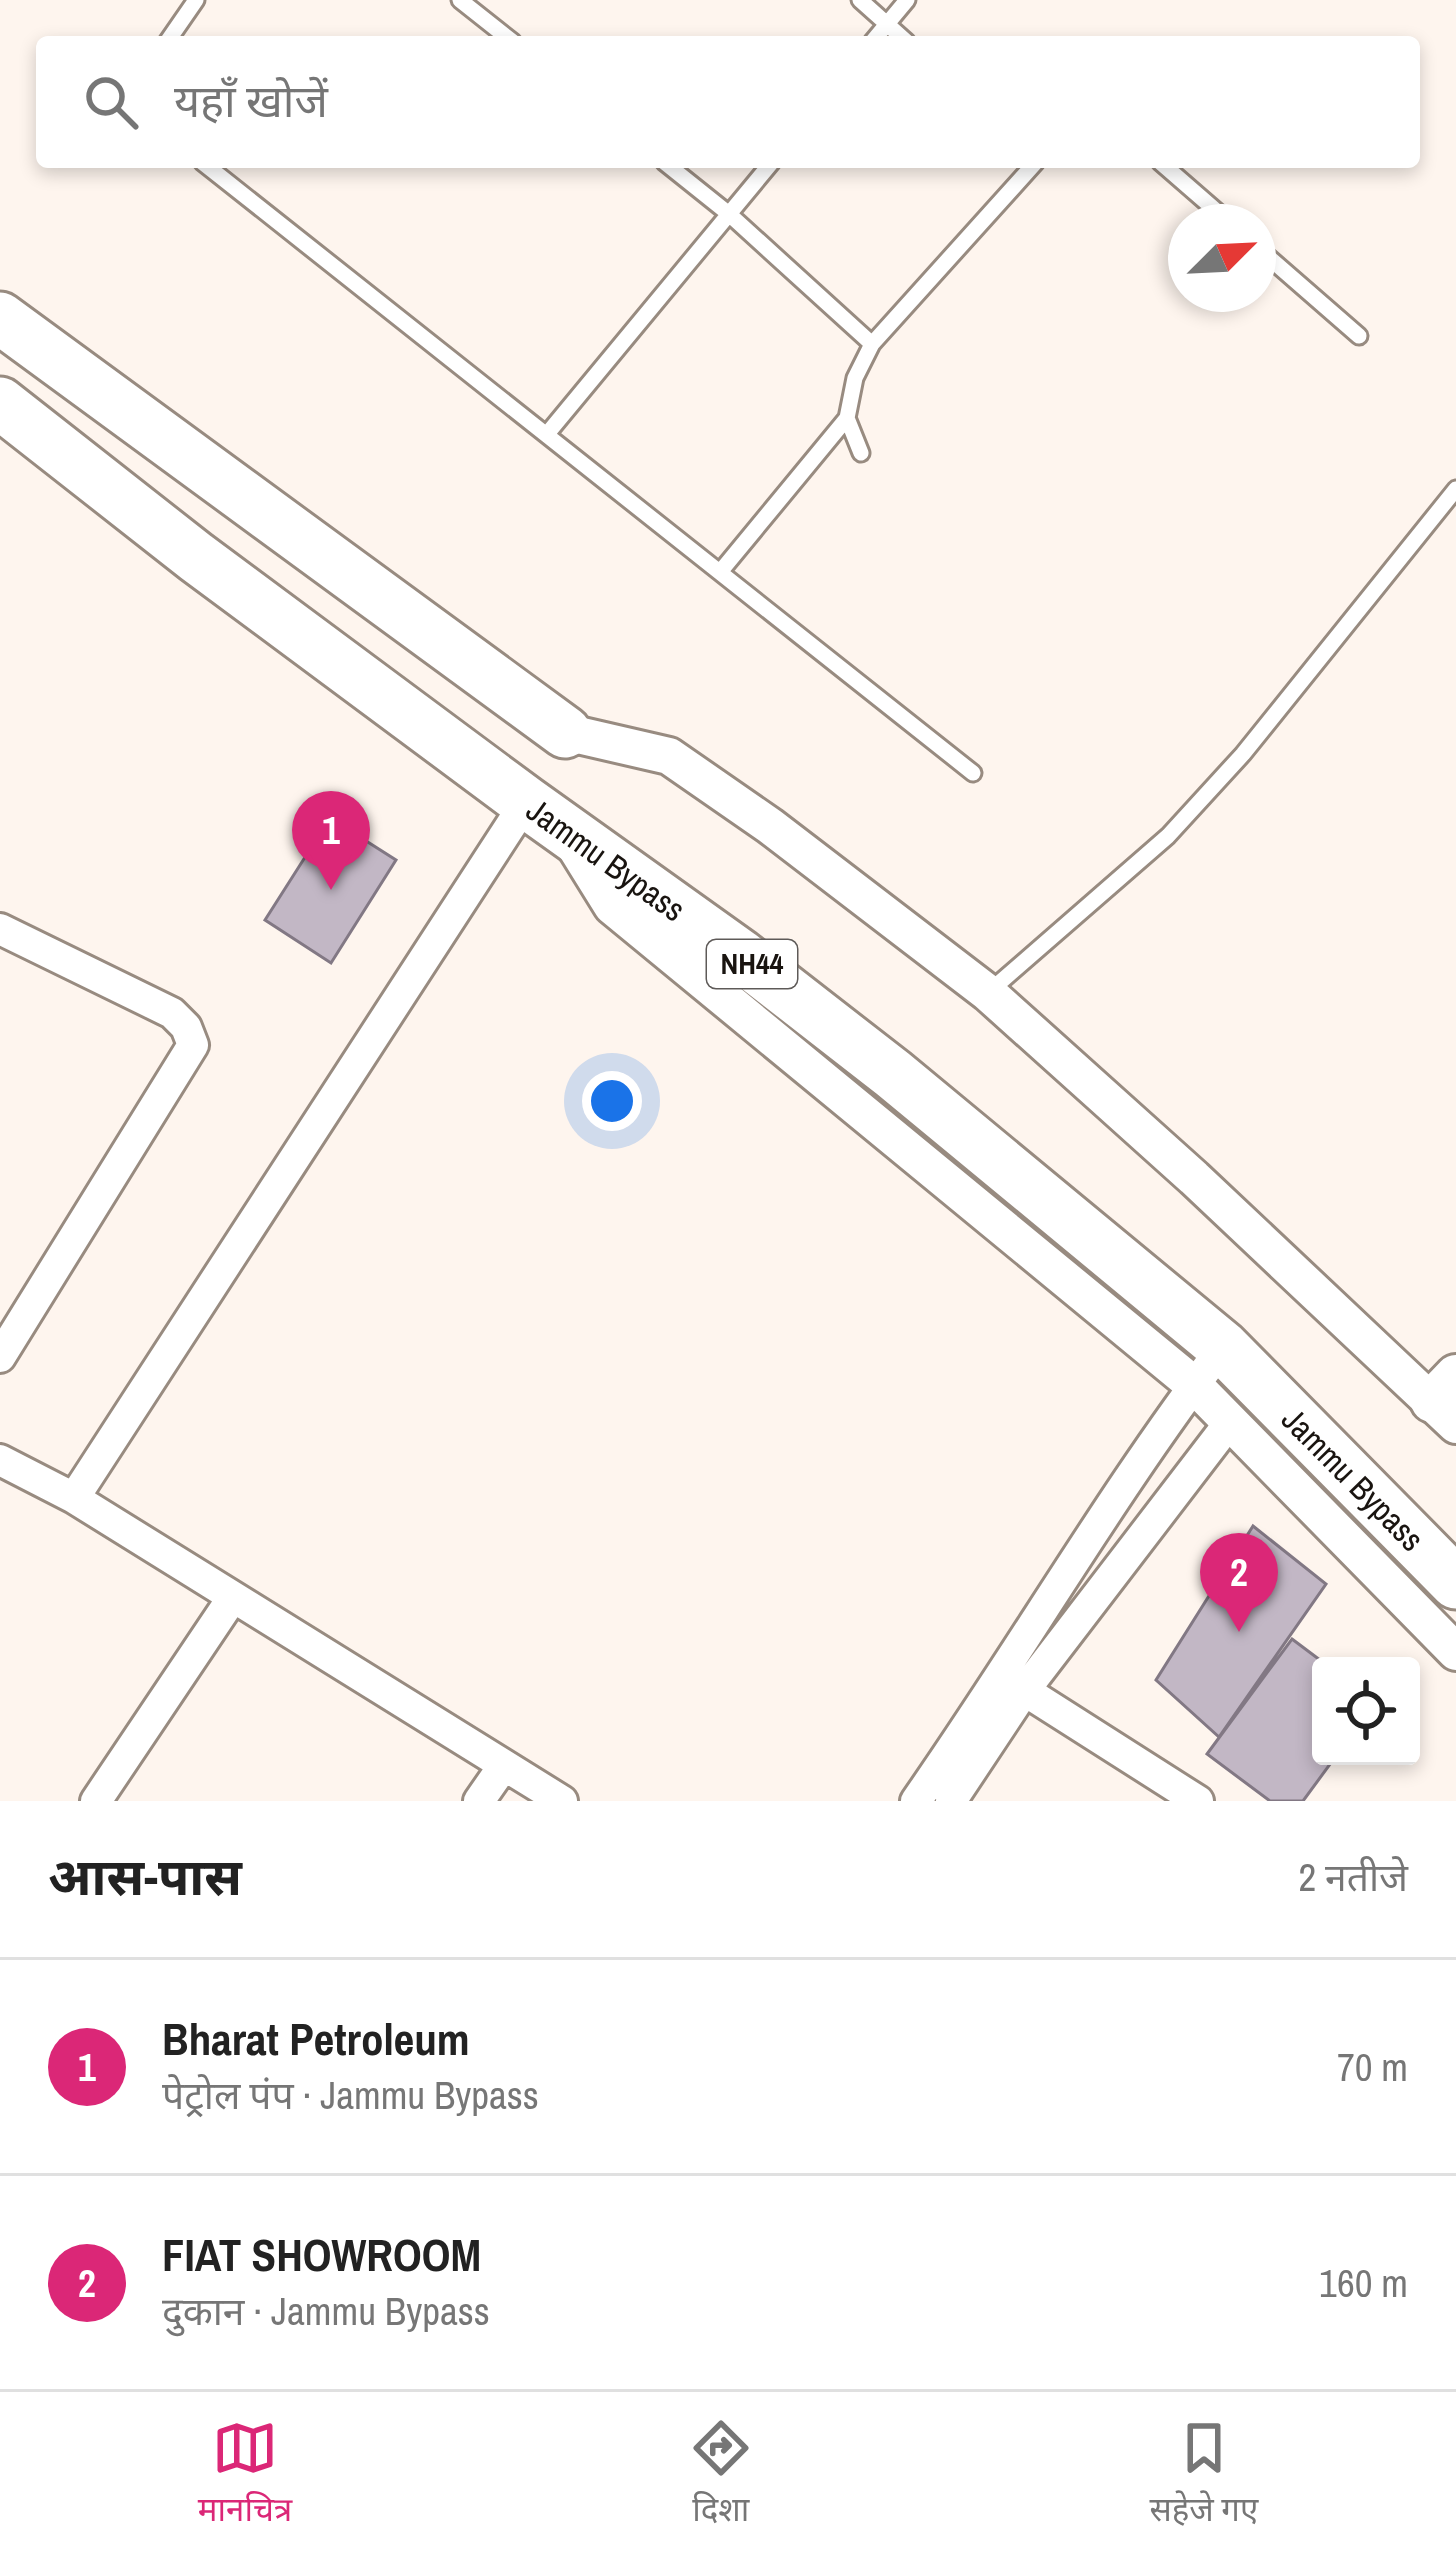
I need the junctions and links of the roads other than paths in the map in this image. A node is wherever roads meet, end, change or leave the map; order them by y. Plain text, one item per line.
1 (196, 0) edge
2 (460, 0) edge
3 (860, 0) edge
4 (907, 0) edge
5 (886, 25) junction
6 (171, 36) edge
7 (505, 36) edge
8 (877, 36) edge
9 (900, 36) edge
10 (210, 168) edge
11 (672, 168) edge
12 (767, 168) edge
13 (1031, 168) edge
14 (1167, 168) edge
15 (1208, 204) edge
16 (729, 214) junction
17 (1276, 264) edge
18 (0, 318) edge
19 (1359, 336) dead end
20 (872, 344) junction
21 (0, 403) edge
22 (847, 418) junction
23 (547, 434) junction
24 (861, 453) dead end
25 (1456, 489) edge
26 (720, 572) junction
27 (565, 732) joint
28 (973, 772) dead end
29 (545, 816) junction
30 (0, 929) edge
31 (988, 993) junction
32 (0, 1358) edge
33 (1208, 1366) junction
34 (1448, 1401) edge
35 (1230, 1422) junction
36 (0, 1460) edge
37 (74, 1498) junction
38 (1456, 1583) edge
39 (233, 1597) junction
40 (1456, 1652) edge
41 (1014, 1684) junction
42 (504, 1765) junction
43 (96, 1801) edge
44 (479, 1801) edge
45 (562, 1801) edge
46 (916, 1801) edge
47 (951, 1801) edge
48 (1198, 1801) edge

1 - 6 lane
2 - 7 lane
3 - 5 lane
4 - 5 lane
5 - 8 lane
5 - 9 lane
10 - 23 lane
11 - 16 lane
12 - 16 lane
13 - 20 lane
14 - 15 lane
16 - 20 lane
16 - 23 lane
17 - 19 lane
18 - 27 highway
20 - 22 lane
21 - 29 highway, Jammu Bypass / NH44
22 - 24 lane
22 - 26 lane
23 - 26 lane
25 - 31 lane
26 - 28 lane
27 - 31 street
29 - 33 highway, Jammu Bypass / NH44
29 - 37 street
30 - 32 street
31 - 34 street
33 - 35 street
33 - 38 highway, Jammu Bypass / NH44
33 - 41 street
35 - 40 street
35 - 41 street
36 - 37 street
37 - 39 street
39 - 42 street
39 - 43 street
41 - 46 street
41 - 47 street
41 - 48 street
42 - 44 street
42 - 45 street

